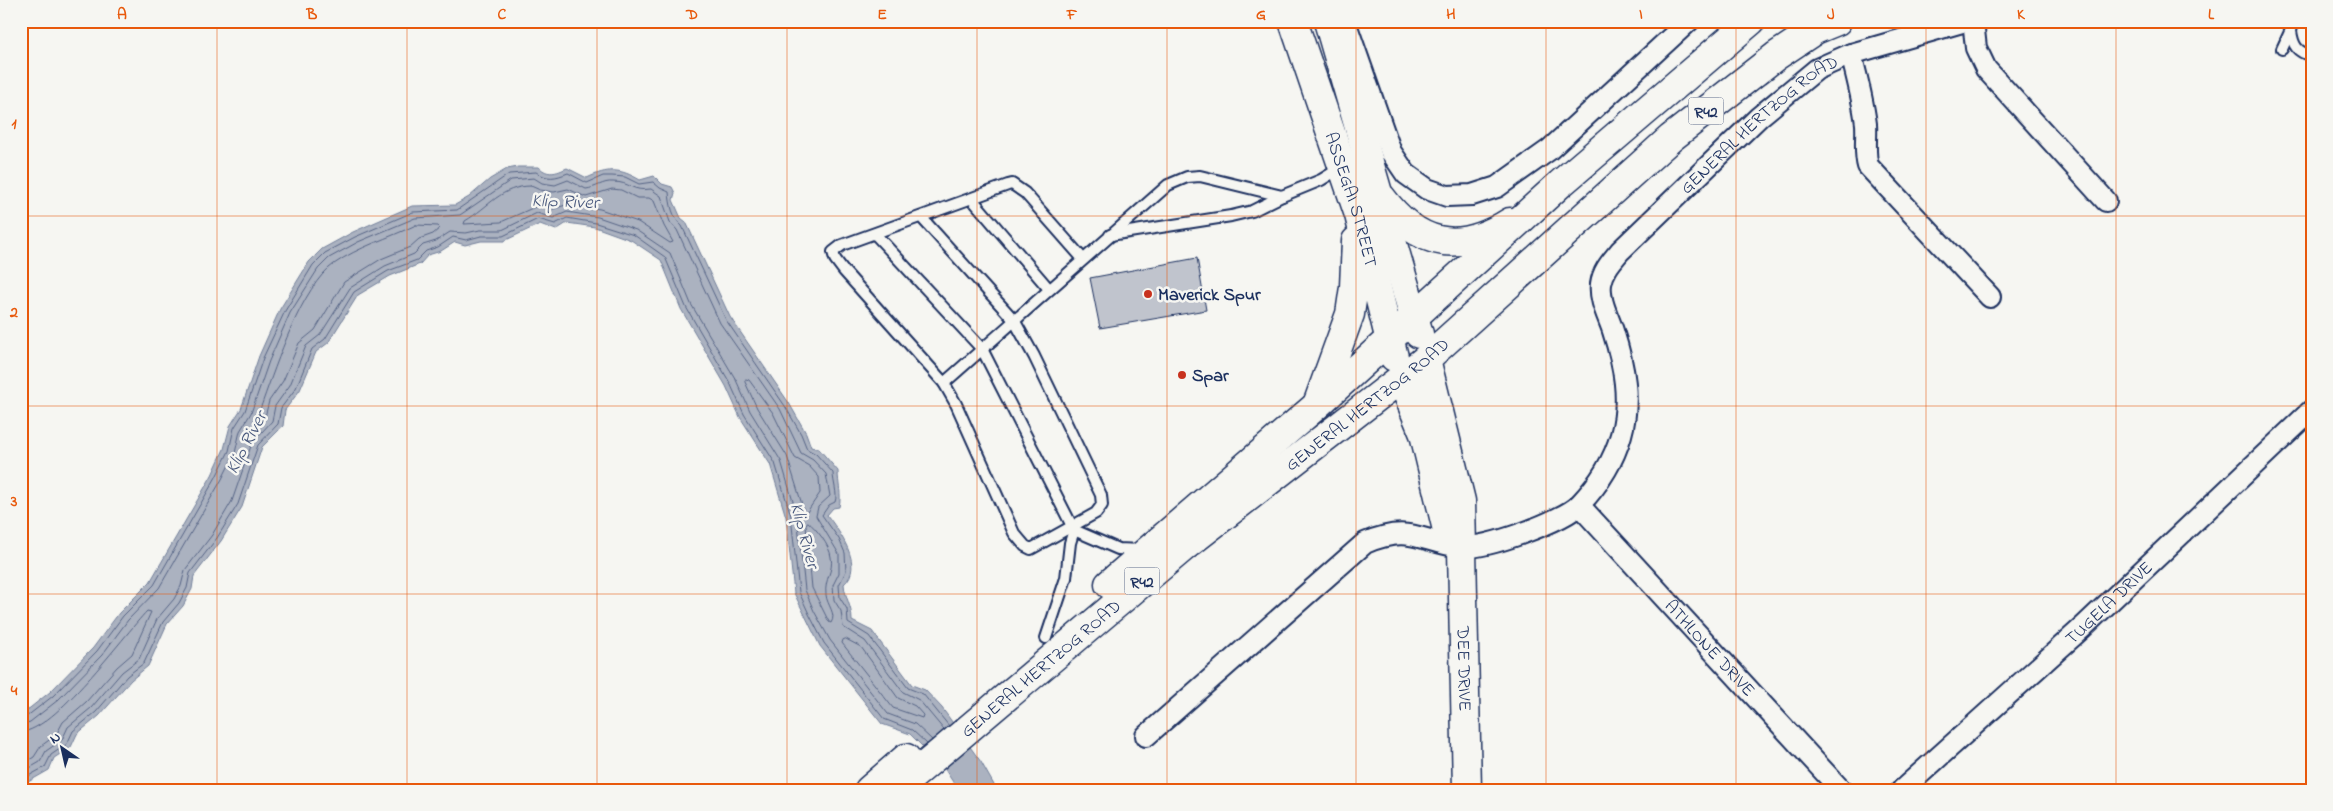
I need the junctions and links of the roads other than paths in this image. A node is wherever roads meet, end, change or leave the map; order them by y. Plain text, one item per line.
1 (1293, 21) edge
2 (1328, 21) edge
3 (1345, 21) edge
4 (1689, 21) edge
5 (1751, 21) edge
6 (1837, 21) edge
7 (1966, 21) edge
8 (1973, 21) edge
9 (2293, 26) edge
10 (2282, 49) dead end
11 (1851, 54) junction
12 (2312, 56) edge
13 (1353, 156) junction
14 (1377, 192) junction
15 (1282, 196) junction
16 (972, 199) junction
17 (1542, 201) junction
18 (2106, 201) dead end
19 (1359, 215) junction
20 (921, 217) junction
21 (875, 234) junction
22 (1109, 235) junction
23 (1083, 259) junction
24 (1049, 289) junction
25 (1990, 297) dead end
26 (1415, 318) junction
27 (1014, 320) junction
28 (1389, 341) junction
29 (982, 349) junction
30 (1426, 359) junction
31 (1401, 378) junction
32 (944, 383) junction
33 (1316, 406) junction
34 (2312, 410) edge
35 (1579, 505) junction
36 (1073, 529) junction
37 (1462, 547) junction
38 (1152, 548) junction
39 (1046, 638) junction
40 (997, 692) junction
41 (1146, 736) dead end
42 (869, 790) edge
43 (896, 790) edge
44 (1467, 790) edge
45 (1841, 790) edge
46 (1902, 790) edge

1 - 13 main road, ASSEGAI STREET
2 - 13 main road, ASSEGAI STREET
3 - 4 street
5 - 17 main road, GENERAL HERTZOG ROAD / R42
6 - 30 main road, GENERAL HERTZOG ROAD / R42
7 - 11 street, GENERAL HERTZOG ROAD
8 - 18 street
9 - 10 lane
9 - 12 lane
11 - 25 street
11 - 35 street, GENERAL HERTZOG ROAD
13 - 14 main road, ASSEGAI STREET
13 - 15 lane
13 - 19 main road, ASSEGAI STREET
14 - 17 main road
14 - 26 main road, ASSEGAI STREET
15 - 22 lane
15 - 22 lane
16 - 20 lane
16 - 23 lane
16 - 24 lane
17 - 26 main road, GENERAL HERTZOG ROAD / R42
19 - 28 main road, ASSEGAI STREET
19 - 33 main road
20 - 21 lane
20 - 27 lane
21 - 29 lane
21 - 32 lane
22 - 23 lane
23 - 24 lane
24 - 27 lane
26 - 28 main road, GENERAL HERTZOG ROAD / R42
26 - 30 main road, ASSEGAI STREET
27 - 29 lane
27 - 36 lane
28 - 31 main road, ASSEGAI STREET
28 - 33 main road, GENERAL HERTZOG ROAD / R42
29 - 32 lane
29 - 36 lane
30 - 31 main road, GENERAL HERTZOG ROAD / R42
30 - 37 main road, DEE DRIVE
31 - 37 main road
31 - 40 main road, GENERAL HERTZOG ROAD / R42
32 - 36 lane
33 - 38 main road, GENERAL HERTZOG ROAD / R42
34 - 46 street, TUGELA DRIVE
35 - 37 street
35 - 45 street, ATHLONE DRIVE
36 - 38 lane
36 - 39 lane
37 - 41 street
37 - 44 main road, DEE DRIVE
38 - 39 main road, GENERAL HERTZOG ROAD / R42
39 - 40 main road, GENERAL HERTZOG ROAD / R42
40 - 42 main road, GENERAL HERTZOG ROAD / R42
40 - 43 main road, GENERAL HERTZOG ROAD / R42

